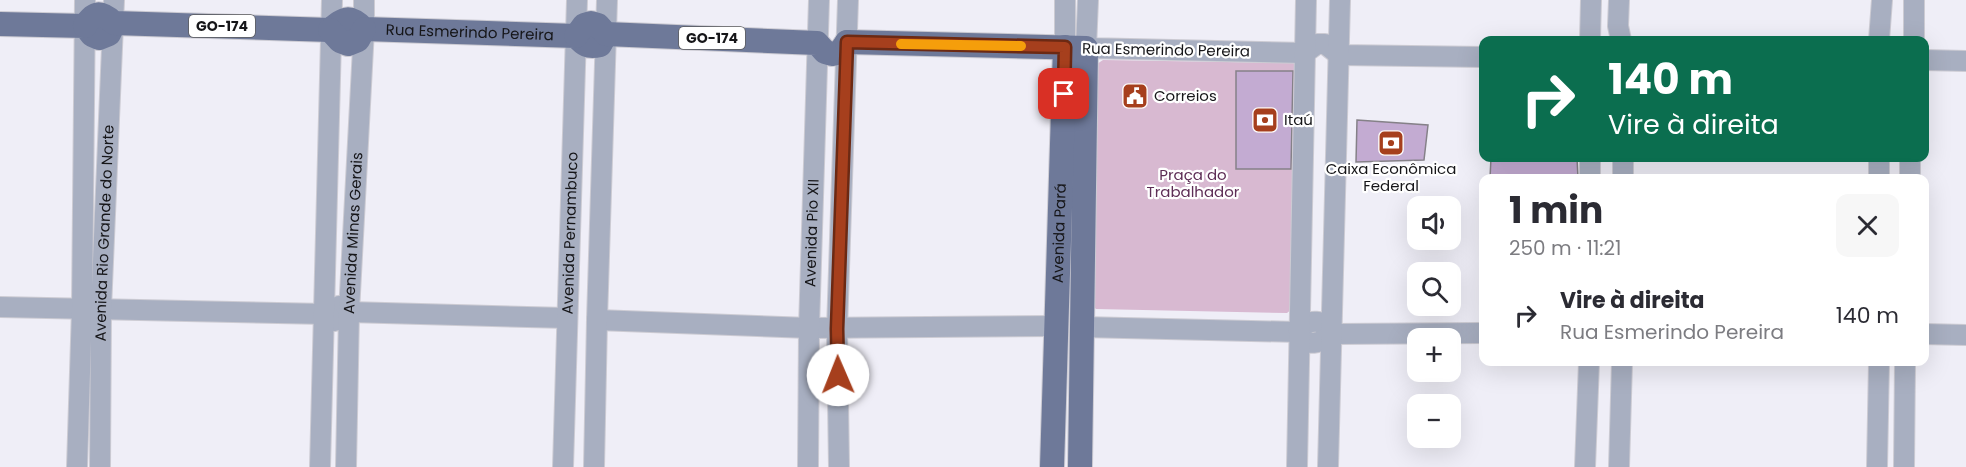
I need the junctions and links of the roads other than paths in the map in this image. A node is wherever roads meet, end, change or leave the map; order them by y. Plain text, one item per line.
1 (85, 0) edge
2 (332, 0) edge
3 (364, 0) edge
4 (577, 0) edge
5 (607, 0) edge
6 (819, 0) edge
7 (848, 0) edge
8 (1065, 0) edge
9 (1088, 0) edge
10 (1305, 0) edge
11 (1340, 0) edge
12 (1591, 0) edge
13 (1619, 0) edge
14 (1882, 0) edge
15 (1914, 0) edge
16 (114, 12) edge
17 (0, 24) edge
18 (85, 26) junction
19 (364, 29) junction
20 (330, 30) junction
21 (606, 34) junction
22 (576, 36) junction
23 (1590, 36) edge
24 (1620, 36) edge
25 (1879, 36) edge
26 (1914, 36) edge
27 (847, 42) junction
28 (817, 43) junction
29 (1075, 48) junction
30 (1305, 53) junction
31 (1339, 55) junction
32 (1479, 57) edge
33 (1929, 60) edge
34 (1966, 61) edge
35 (0, 307) edge
36 (92, 309) junction
37 (349, 312) junction
38 (325, 314) junction
39 (567, 318) junction
40 (597, 320) junction
41 (1057, 326) junction
42 (1082, 327) junction
43 (809, 328) junction
44 (837, 329) junction
45 (1298, 332) junction
46 (1479, 333) edge
47 (1333, 334) junction
48 (1929, 334) edge
49 (1966, 335) edge
50 (1589, 366) edge
51 (1622, 366) edge
52 (1879, 366) edge
53 (1905, 366) edge
54 (77, 467) edge
55 (100, 467) edge
56 (320, 467) edge
57 (346, 467) edge
58 (563, 467) edge
59 (594, 467) edge
60 (808, 467) edge
61 (839, 467) edge
62 (1052, 467) edge
63 (1080, 467) edge
64 (1297, 467) edge
65 (1328, 467) edge
66 (1585, 467) edge
67 (1619, 467) edge
68 (1877, 467) edge
69 (1904, 467) edge

1 - 18 street, Avenida Rio Grande do Norte
2 - 20 street, Avenida Minas Gerais
3 - 19 street, Avenida Minas Gerais
4 - 22 street, Avenida Pernambuco
5 - 21 street, Avenida Pernambuco
6 - 28 street, Avenida Pio XII
7 - 27 street, Avenida Pio XII
8 - 29 street, Avenida Pará
9 - 29 street, Avenida Pará
10 - 30 street
11 - 31 street
12 - 23 street
13 - 24 street
14 - 25 street
15 - 26 street
16 - 18 main road
16 - 20 main road, Rua Esmerindo Pereira / GO-174
16 - 36 street, Avenida Rio Grande do Norte
17 - 18 main road
18 - 36 street, Avenida Rio Grande do Norte
19 - 20 main road, Rua Esmerindo Pereira / GO-174
19 - 22 main road, Rua Esmerindo Pereira / GO-174
19 - 37 street, Avenida Minas Gerais
20 - 38 street, Avenida Minas Gerais
21 - 22 main road, Rua Esmerindo Pereira / GO-174
21 - 28 main road, Rua Esmerindo Pereira / GO-174
21 - 40 street, Avenida Pernambuco
22 - 39 street, Avenida Pernambuco
27 - 28 main road, Rua Esmerindo Pereira / GO-174
27 - 29 main road, Rua Esmerindo Pereira / GO-174
27 - 44 street, Avenida Pio XII
28 - 43 street, Avenida Pio XII
29 - 30 street, Rua Esmerindo Pereira
29 - 41 main road, Avenida Pará
29 - 42 main road, Avenida Pará
30 - 31 street, Rua Esmerindo Pereira
30 - 45 street
31 - 32 street, Rua Esmerindo Pereira
31 - 47 street
33 - 34 street
35 - 36 street
36 - 38 street
36 - 54 street, Avenida Rio Grande do Norte
36 - 55 street, Avenida Rio Grande do Norte
37 - 38 street
37 - 39 street
37 - 57 street, Avenida Minas Gerais
38 - 56 street, Avenida Minas Gerais
39 - 40 street
39 - 58 street, Avenida Pernambuco
40 - 43 street
40 - 59 street, Avenida Pernambuco
41 - 42 street
41 - 44 street
41 - 62 main road, Avenida Pará
42 - 45 street
42 - 63 main road, Avenida Pará
43 - 44 street
43 - 60 street, Avenida Pio XII
44 - 61 street, Avenida Pio XII
45 - 47 street
45 - 64 street
46 - 47 street
47 - 65 street
48 - 49 street
50 - 66 street
51 - 67 street
52 - 68 street
53 - 69 street

